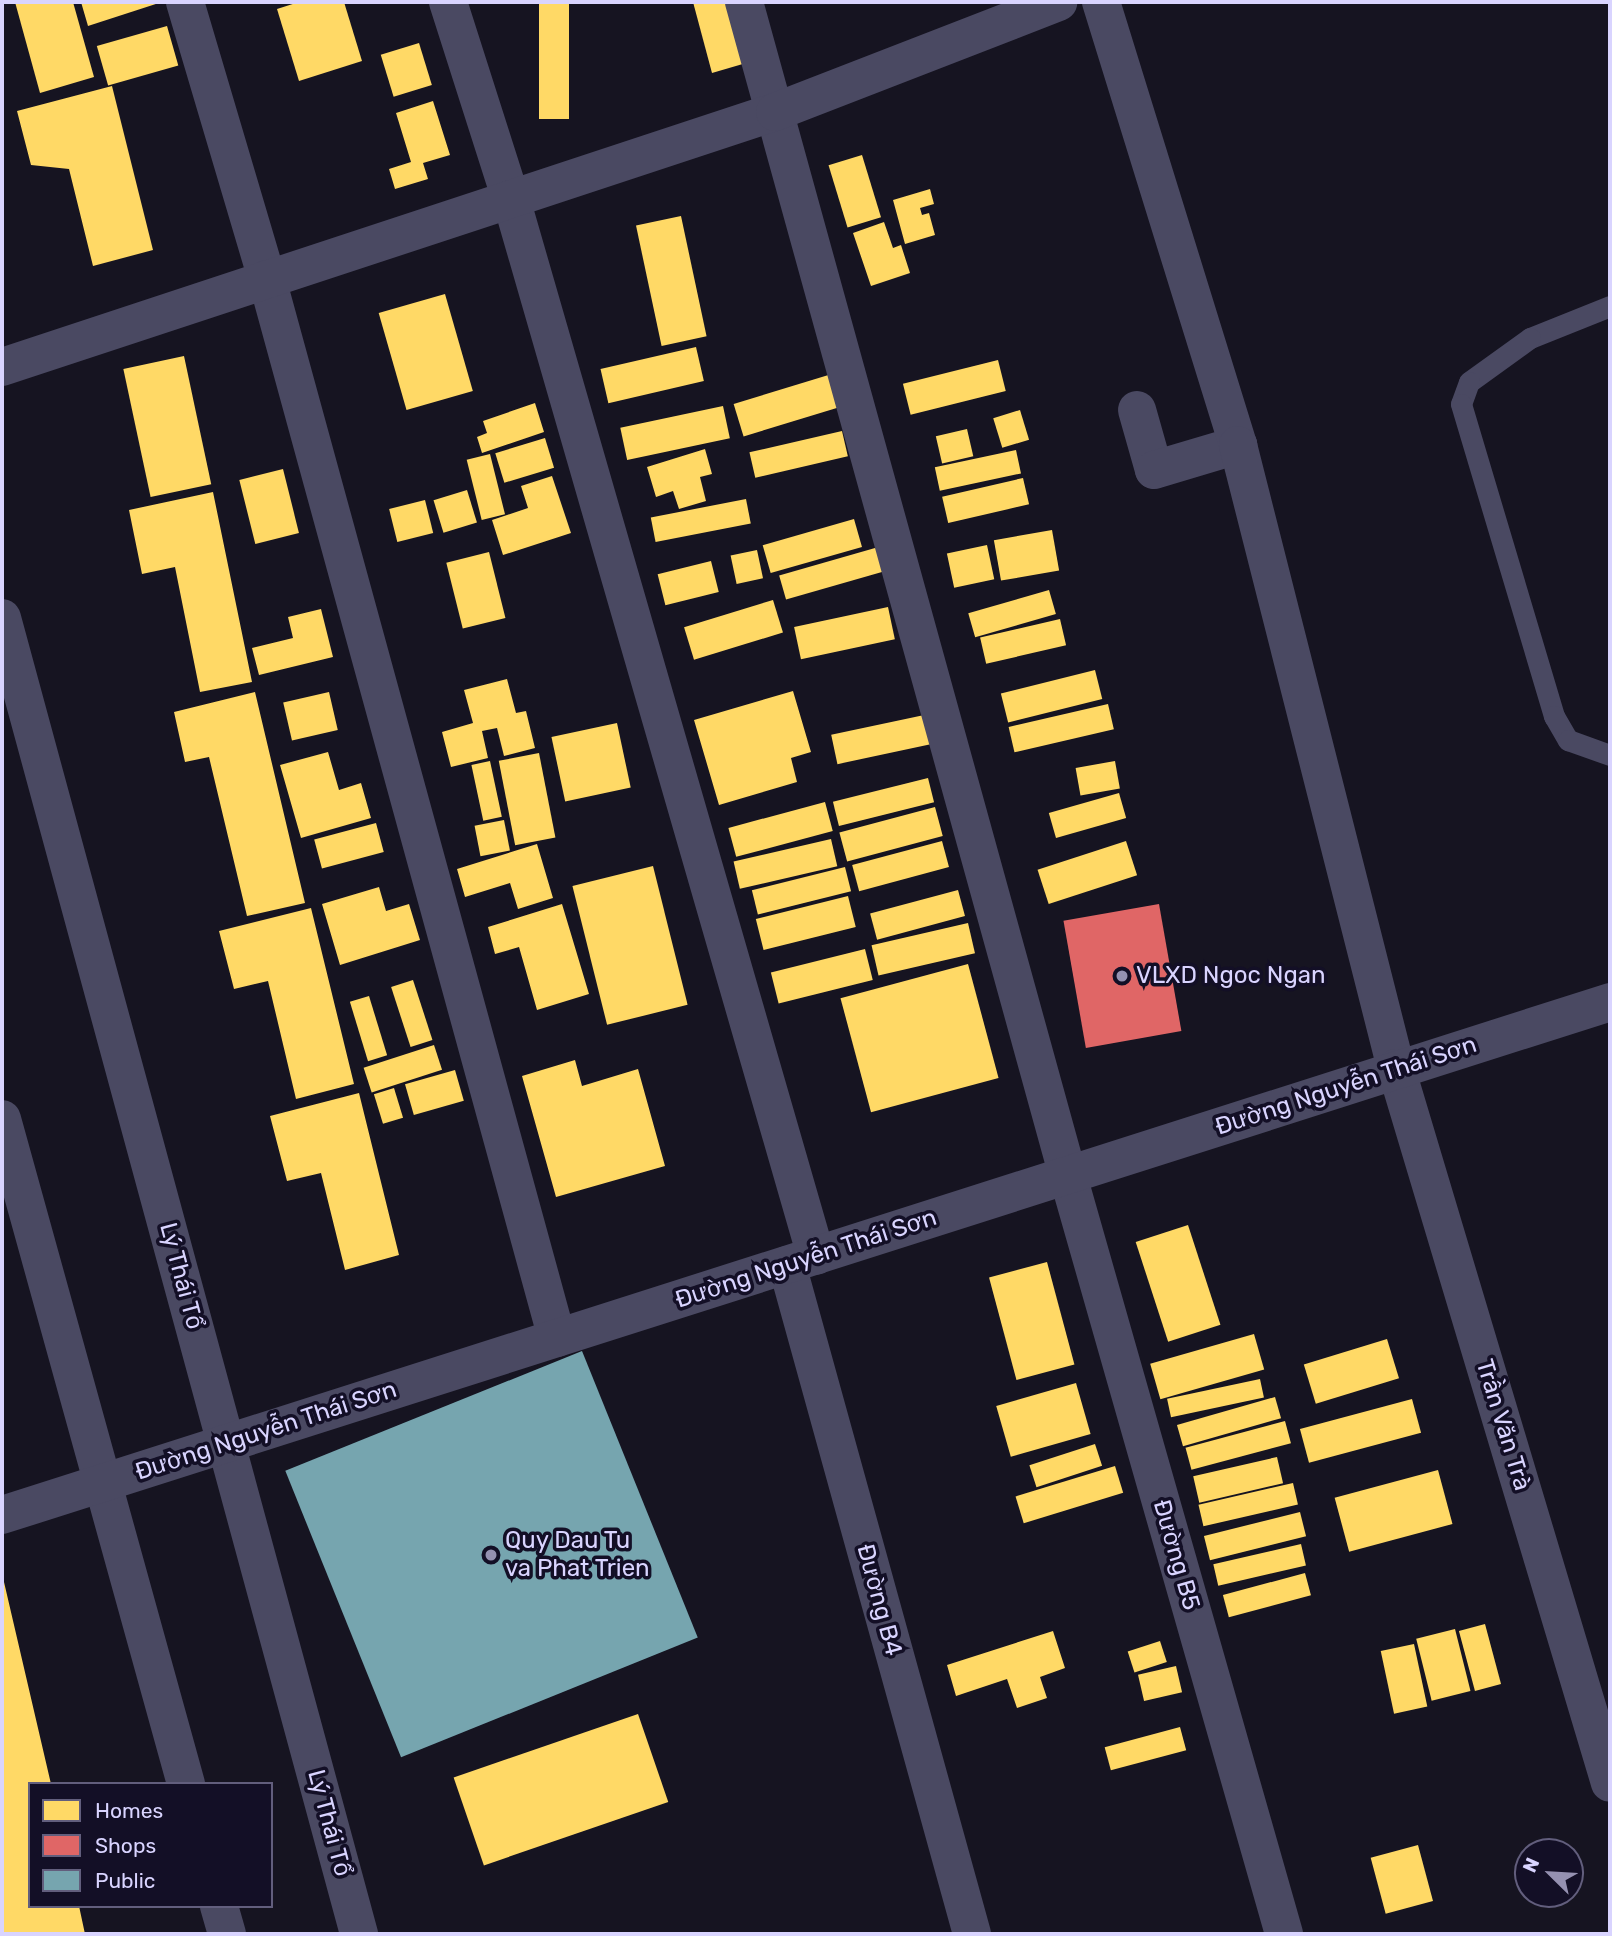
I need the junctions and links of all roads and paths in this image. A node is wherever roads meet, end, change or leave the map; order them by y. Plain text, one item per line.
1 (185, 2) edge
2 (448, 2) edge
3 (744, 2) edge
4 (1058, 2) edge
5 (1101, 2) edge
6 (775, 112) junction
7 (511, 199) junction
8 (268, 279) junction
9 (1610, 306) edge
10 (2, 367) edge
11 (1137, 410) dead end
12 (1238, 445) junction
13 (2, 618) edge
14 (1610, 755) edge
15 (1610, 1002) edge
16 (1396, 1068) junction
17 (2, 1119) edge
18 (1068, 1176) junction
19 (802, 1261) junction
20 (557, 1338) junction
21 (227, 1443) junction
22 (103, 1483) junction
23 (2, 1515) edge
24 (185, 1782) edge
25 (1610, 1783) edge
26 (220, 1908) edge
27 (227, 1934) edge
28 (359, 1934) edge
29 (972, 1934) edge
30 (1284, 1934) edge

1 - 8 street
2 - 7 street, Đường B4
3 - 6 street, Đường B5
4 - 6 street
5 - 12 street, Trần Văn Trà
6 - 7 street
6 - 18 street, Đường B5
7 - 8 street
7 - 19 street, Đường B4
8 - 10 street
8 - 20 street
9 - 14 lane
11 - 12 street
12 - 16 street, Trần Văn Trà
13 - 21 street, Lý Thái Tổ
15 - 16 street, Đường Nguyễn Thái Sơn
16 - 18 street, Đường Nguyễn Thái Sơn
16 - 25 street, Trần Văn Trà
17 - 22 street
18 - 19 street, Đường Nguyễn Thái Sơn
18 - 30 street, Đường B5
19 - 20 street, Đường Nguyễn Thái Sơn
19 - 29 street, Đường B4
20 - 21 street, Đường Nguyễn Thái Sơn
21 - 22 street, Đường Nguyễn Thái Sơn
21 - 28 street, Lý Thái Tổ
22 - 23 street, Đường Nguyễn Thái Sơn
22 - 24 street
26 - 27 street

